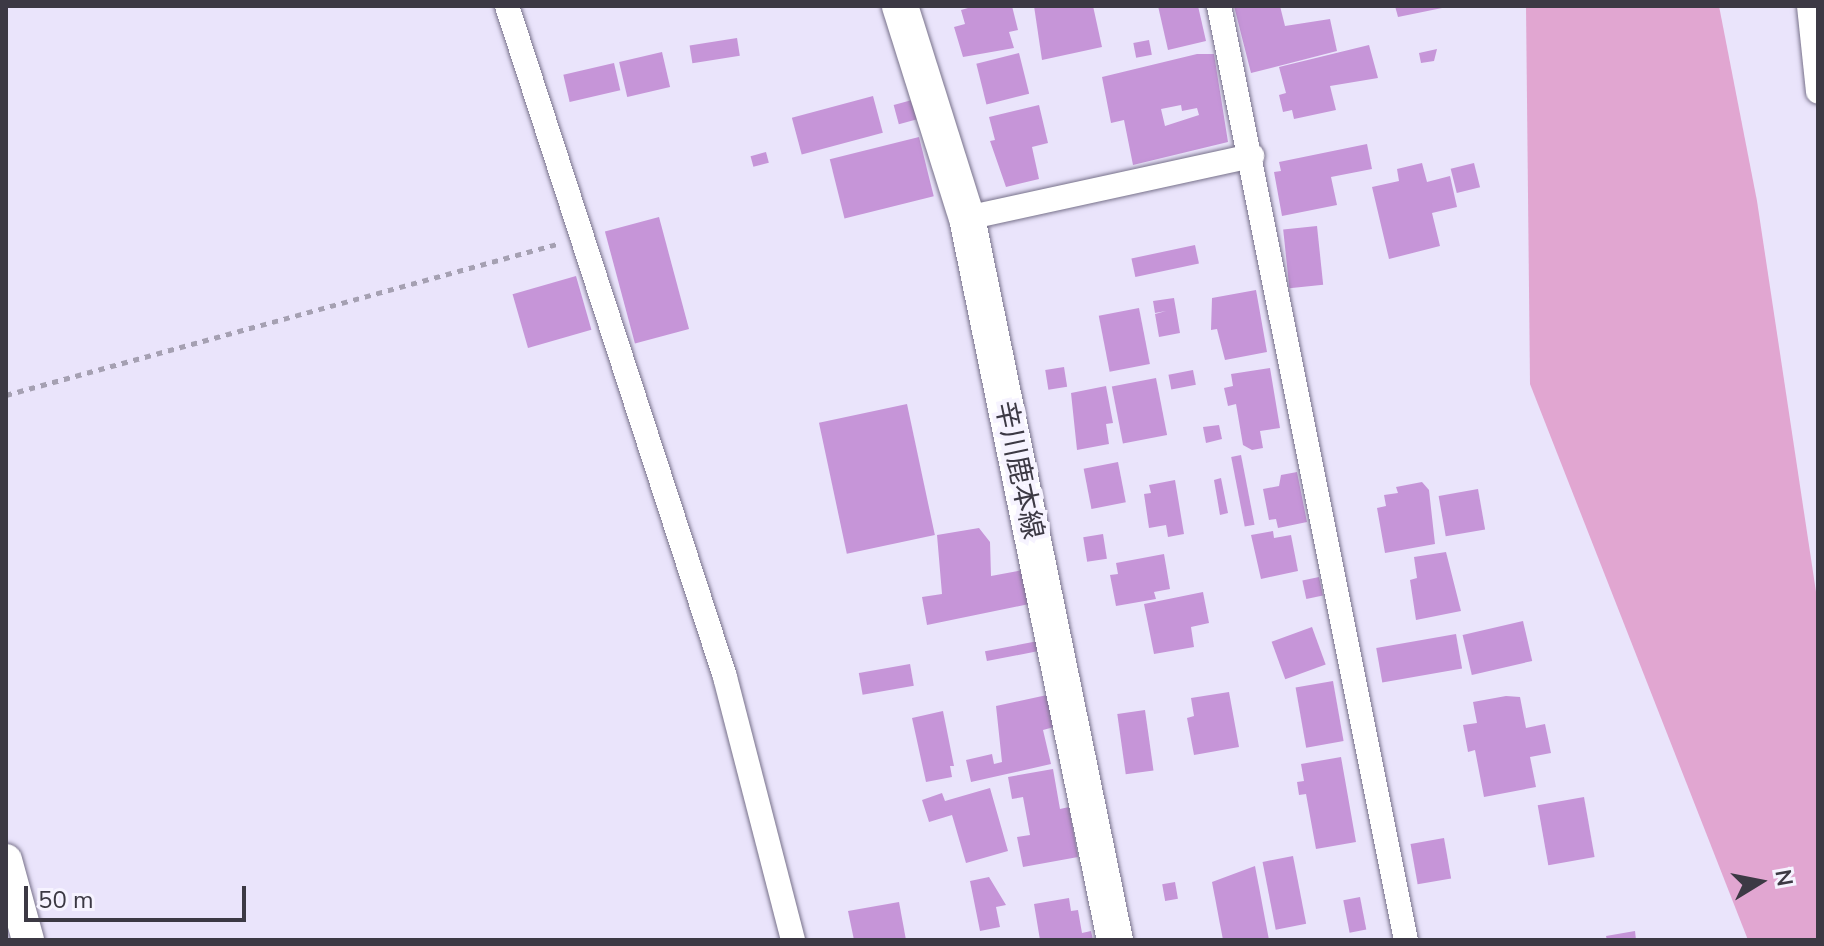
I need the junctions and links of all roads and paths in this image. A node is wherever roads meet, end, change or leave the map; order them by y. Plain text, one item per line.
1 (507, 6) edge
2 (900, 6) edge
3 (1219, 6) edge
4 (1812, 7) edge
5 (1818, 92) edge
6 (1252, 156) junction
7 (967, 218) junction
8 (583, 237) junction
9 (6, 395) edge
10 (6, 860) edge
11 (28, 940) edge
12 (793, 940) edge
13 (1115, 940) edge
14 (1406, 940) edge

1 - 8 street
2 - 7 main road, 辛川鹿本線
3 - 6 street
4 - 5 street
6 - 7 street
6 - 14 street
7 - 13 main road, 辛川鹿本線
8 - 9 path
8 - 12 street
10 - 11 street

